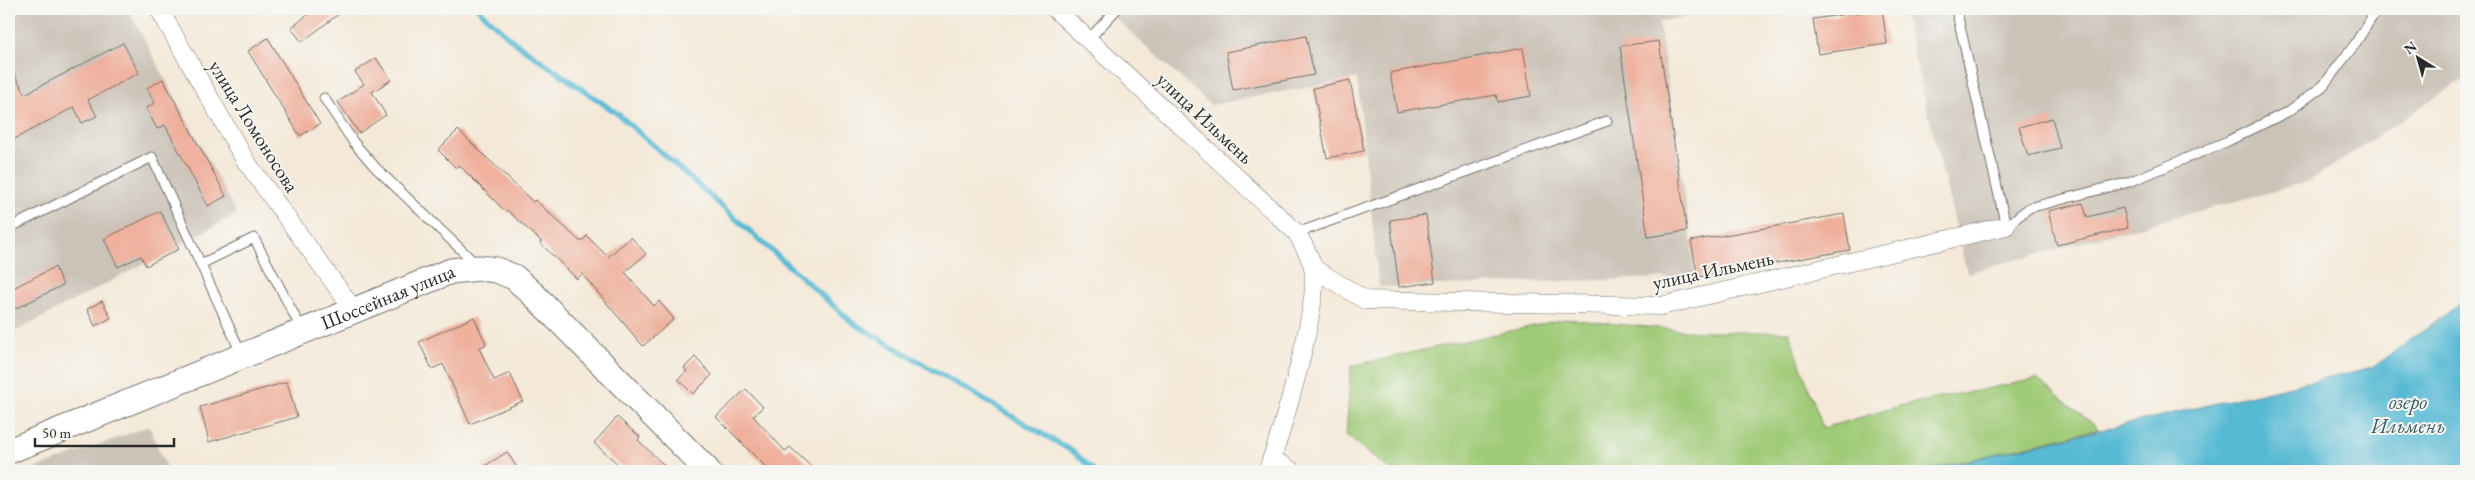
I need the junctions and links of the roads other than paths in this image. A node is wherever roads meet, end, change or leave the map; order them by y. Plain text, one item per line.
1 (159, 9) edge
2 (1055, 9) edge
3 (1117, 9) edge
4 (1956, 9) edge
5 (2376, 9) edge
6 (1088, 39) junction
7 (324, 98) dead end
8 (1607, 121) dead end
9 (2006, 226) junction
10 (9, 228) edge
11 (1298, 233) junction
12 (201, 264) junction
13 (479, 268) junction
14 (1313, 268) junction
15 (353, 309) junction
16 (302, 330) junction
17 (242, 355) junction
18 (9, 451) edge
19 (1269, 465) edge
20 (708, 471) edge
21 (1292, 471) edge

1 - 15 street, улица Ломоносова
2 - 6 street, улица Ильмень
3 - 6 lane
4 - 9 lane
5 - 9 lane
6 - 11 street, улица Ильмень
7 - 13 lane
8 - 11 lane
9 - 14 street, улица Ильмень
10 - 12 lane
11 - 14 street, улица Ильмень
12 - 16 lane
12 - 17 lane
13 - 15 street, Шоссейная улица
13 - 20 street, Шоссейная улица
14 - 19 street, улица Ильмень
15 - 16 street, Шоссейная улица
16 - 17 street, Шоссейная улица
17 - 18 street, Шоссейная улица
19 - 21 street

